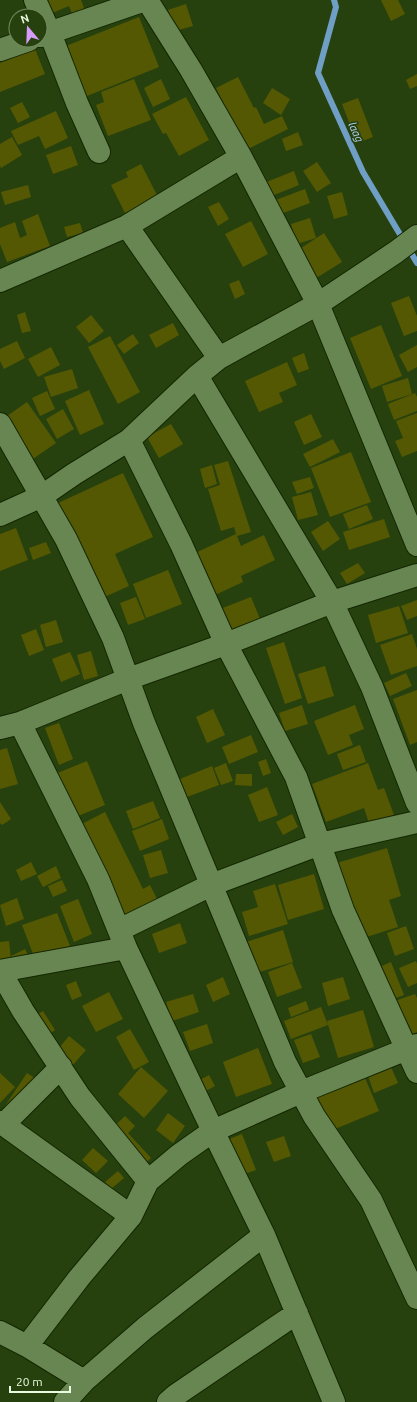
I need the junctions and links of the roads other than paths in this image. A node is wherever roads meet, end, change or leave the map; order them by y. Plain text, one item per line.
1 (146, 0) edge
2 (102, 7) edge
3 (48, 33) edge
4 (48, 40) edge
5 (99, 152) dead end
6 (241, 157) junction
7 (127, 226) junction
8 (417, 236) edge
9 (1, 277) edge
10 (318, 304) junction
11 (219, 358) junction
12 (197, 376) junction
13 (0, 424) edge
14 (129, 440) junction
15 (42, 496) junction
16 (0, 515) edge
17 (417, 545) edge
18 (417, 576) edge
19 (332, 602) junction
20 (226, 644) junction
21 (128, 679) junction
22 (6, 723) edge
23 (417, 803) edge
24 (417, 822) edge
25 (320, 844) junction
26 (211, 885) junction
27 (123, 939) junction
28 (0, 971) edge
29 (411, 1047) edge
30 (61, 1067) junction
31 (417, 1072) edge
32 (301, 1092) junction
33 (2, 1123) edge
34 (213, 1131) junction
35 (148, 1181) junction
36 (131, 1216) junction
37 (264, 1235) junction
38 (417, 1298) edge
39 (296, 1313) junction
40 (0, 1332) edge
41 (27, 1346) junction
42 (84, 1381) junction
43 (65, 1402) edge
44 (168, 1402) edge
45 (334, 1402) edge

1 - 2 street
1 - 6 street
2 - 3 street
4 - 5 street
6 - 7 street
6 - 10 street
7 - 9 street
7 - 11 street
8 - 10 street
10 - 11 street
10 - 17 street
11 - 12 street
12 - 14 street
12 - 19 street
13 - 15 street
14 - 15 street
14 - 20 street
15 - 16 street
15 - 21 street
18 - 19 street
19 - 20 street
19 - 23 street
20 - 21 street
20 - 25 street
21 - 22 street
21 - 26 street
22 - 27 street
24 - 25 street
25 - 26 street
25 - 29 street
26 - 27 street
26 - 32 street
27 - 28 street
27 - 34 street
28 - 30 street
29 - 31 street
29 - 32 street
30 - 33 street
30 - 35 street
32 - 34 street
32 - 38 street
33 - 36 street
34 - 35 street
34 - 37 street
35 - 36 street
36 - 41 street
37 - 39 street
37 - 42 street
39 - 44 street
39 - 45 street
40 - 41 street
41 - 42 street
42 - 43 street

